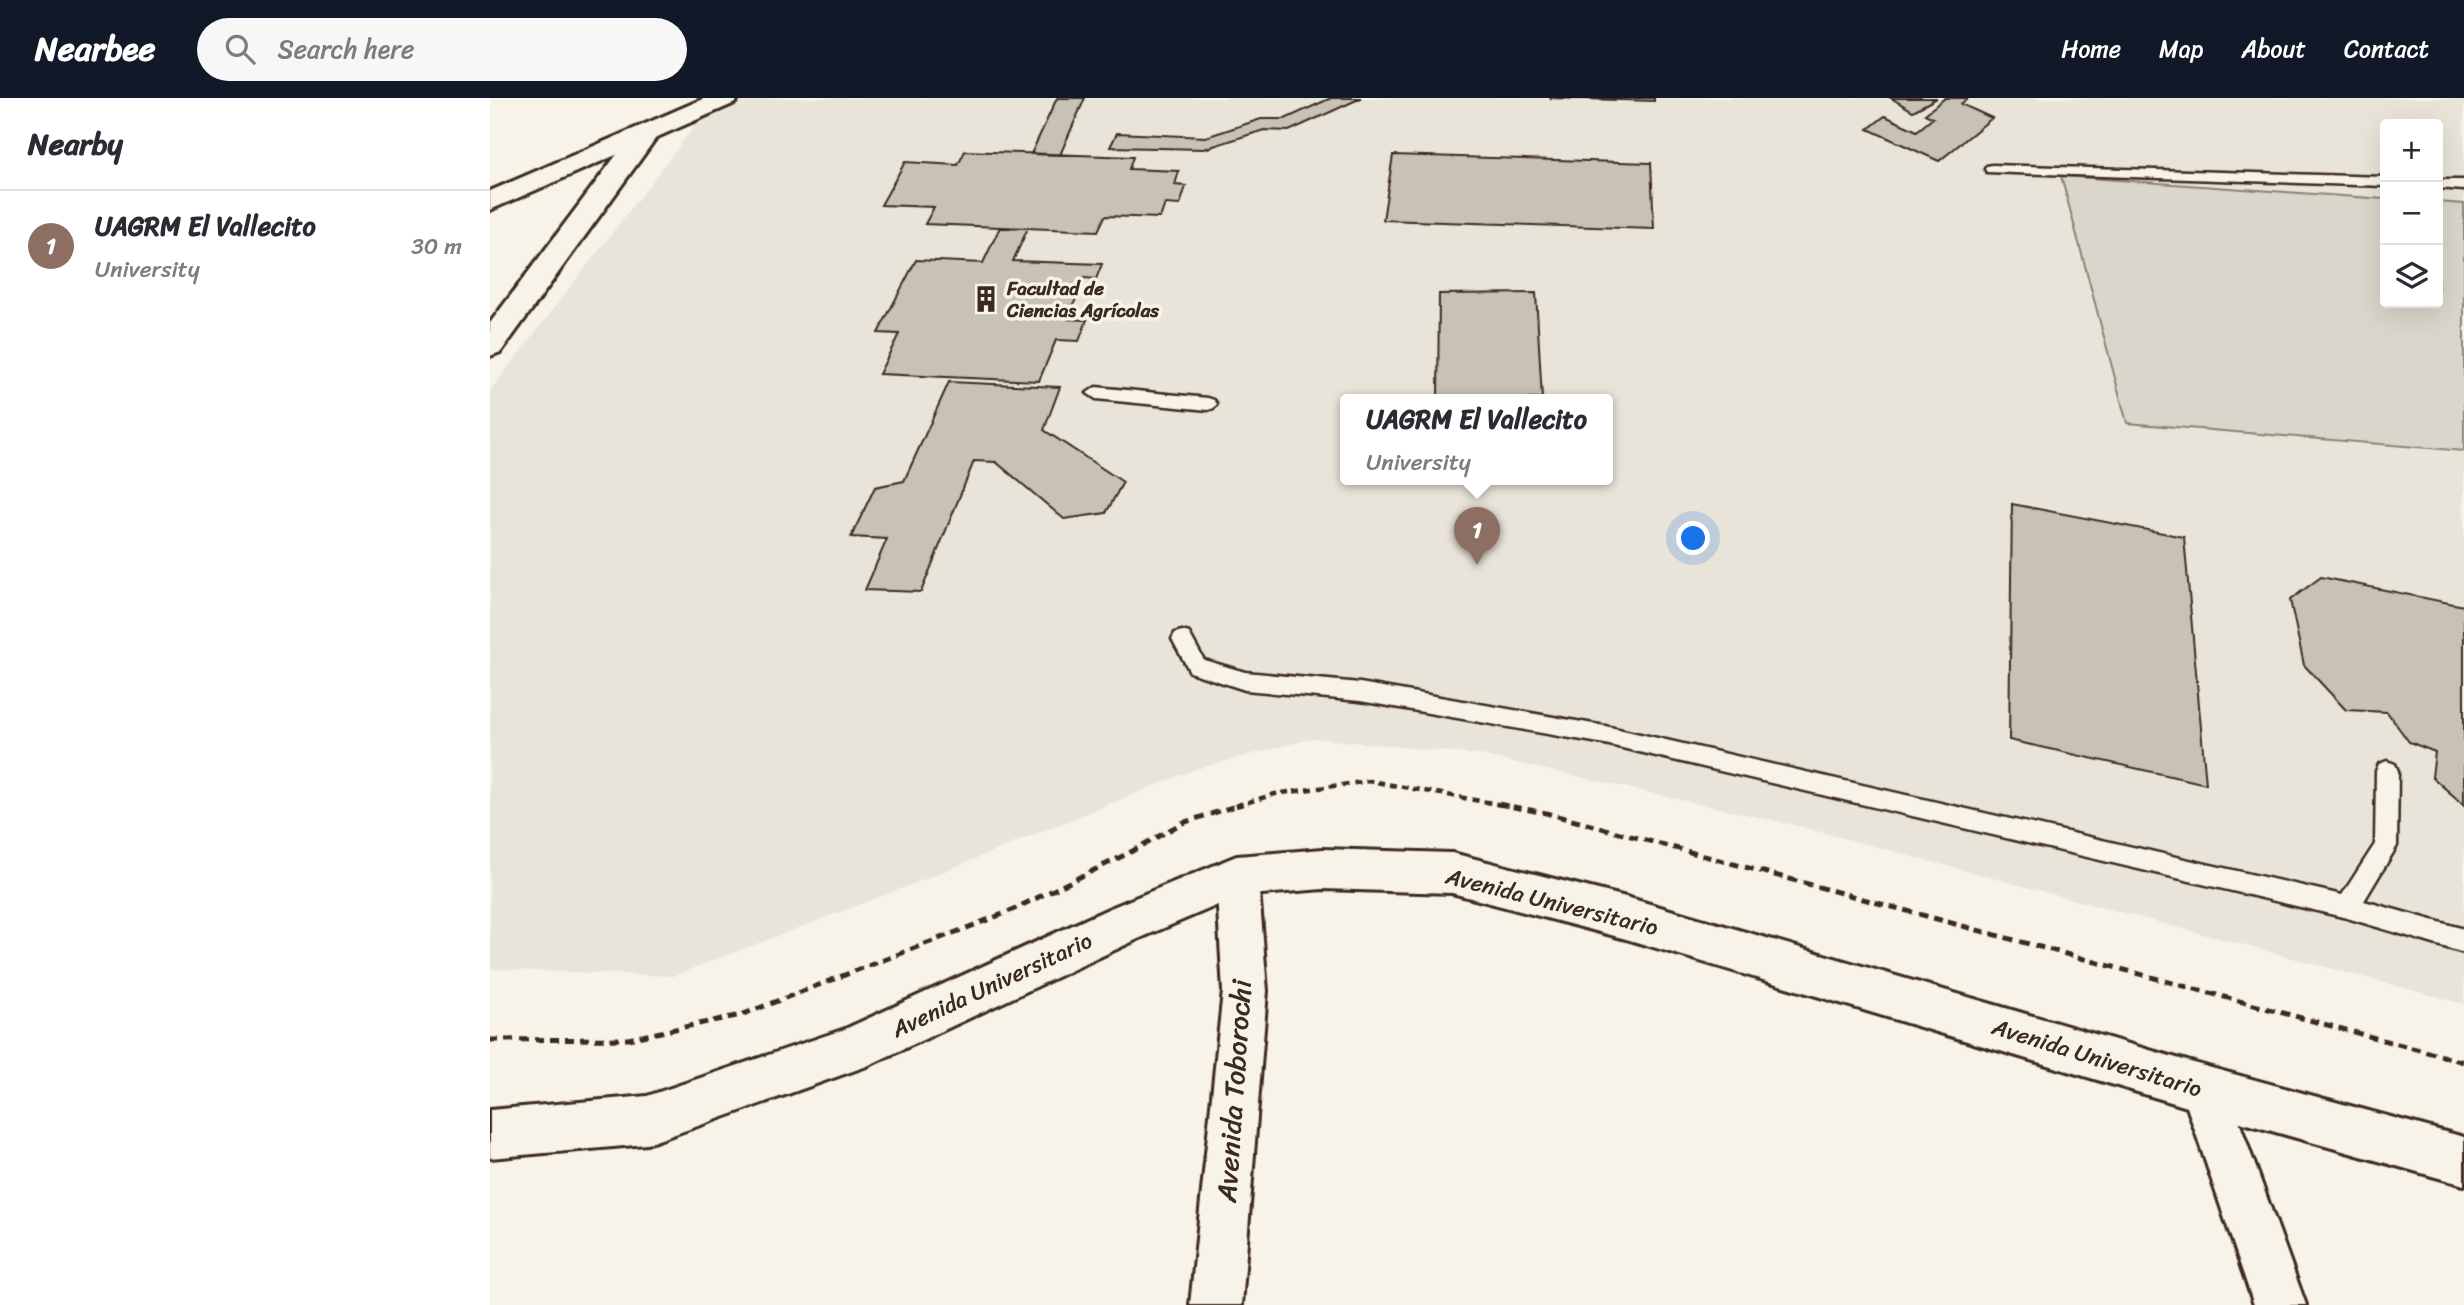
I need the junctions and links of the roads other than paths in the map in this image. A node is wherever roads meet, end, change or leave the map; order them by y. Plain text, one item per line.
1 (726, 98) edge
2 (645, 135) junction
3 (1993, 169) dead end
4 (2380, 182) edge
5 (2443, 184) edge
6 (2464, 185) edge
7 (490, 201) edge
8 (490, 345) edge
9 (1096, 393) dead end
10 (1208, 404) dead end
11 (1182, 639) dead end
12 (2387, 771) dead end
13 (1237, 876) junction
14 (2347, 907) junction
15 (2464, 940) edge
16 (2204, 1089) junction
17 (490, 1134) edge
18 (2464, 1161) edge
19 (1216, 1305) edge
20 (2280, 1305) edge

1 - 2 street
2 - 7 street
2 - 8 street
3 - 4 lane
5 - 6 lane
9 - 10 lane
11 - 14 lane
12 - 14 lane
13 - 16 street, Avenida Universitario
13 - 17 street, Avenida Universitario
13 - 19 street, Avenida Toborochi
14 - 15 lane
16 - 18 street, Avenida Universitario
16 - 20 street

